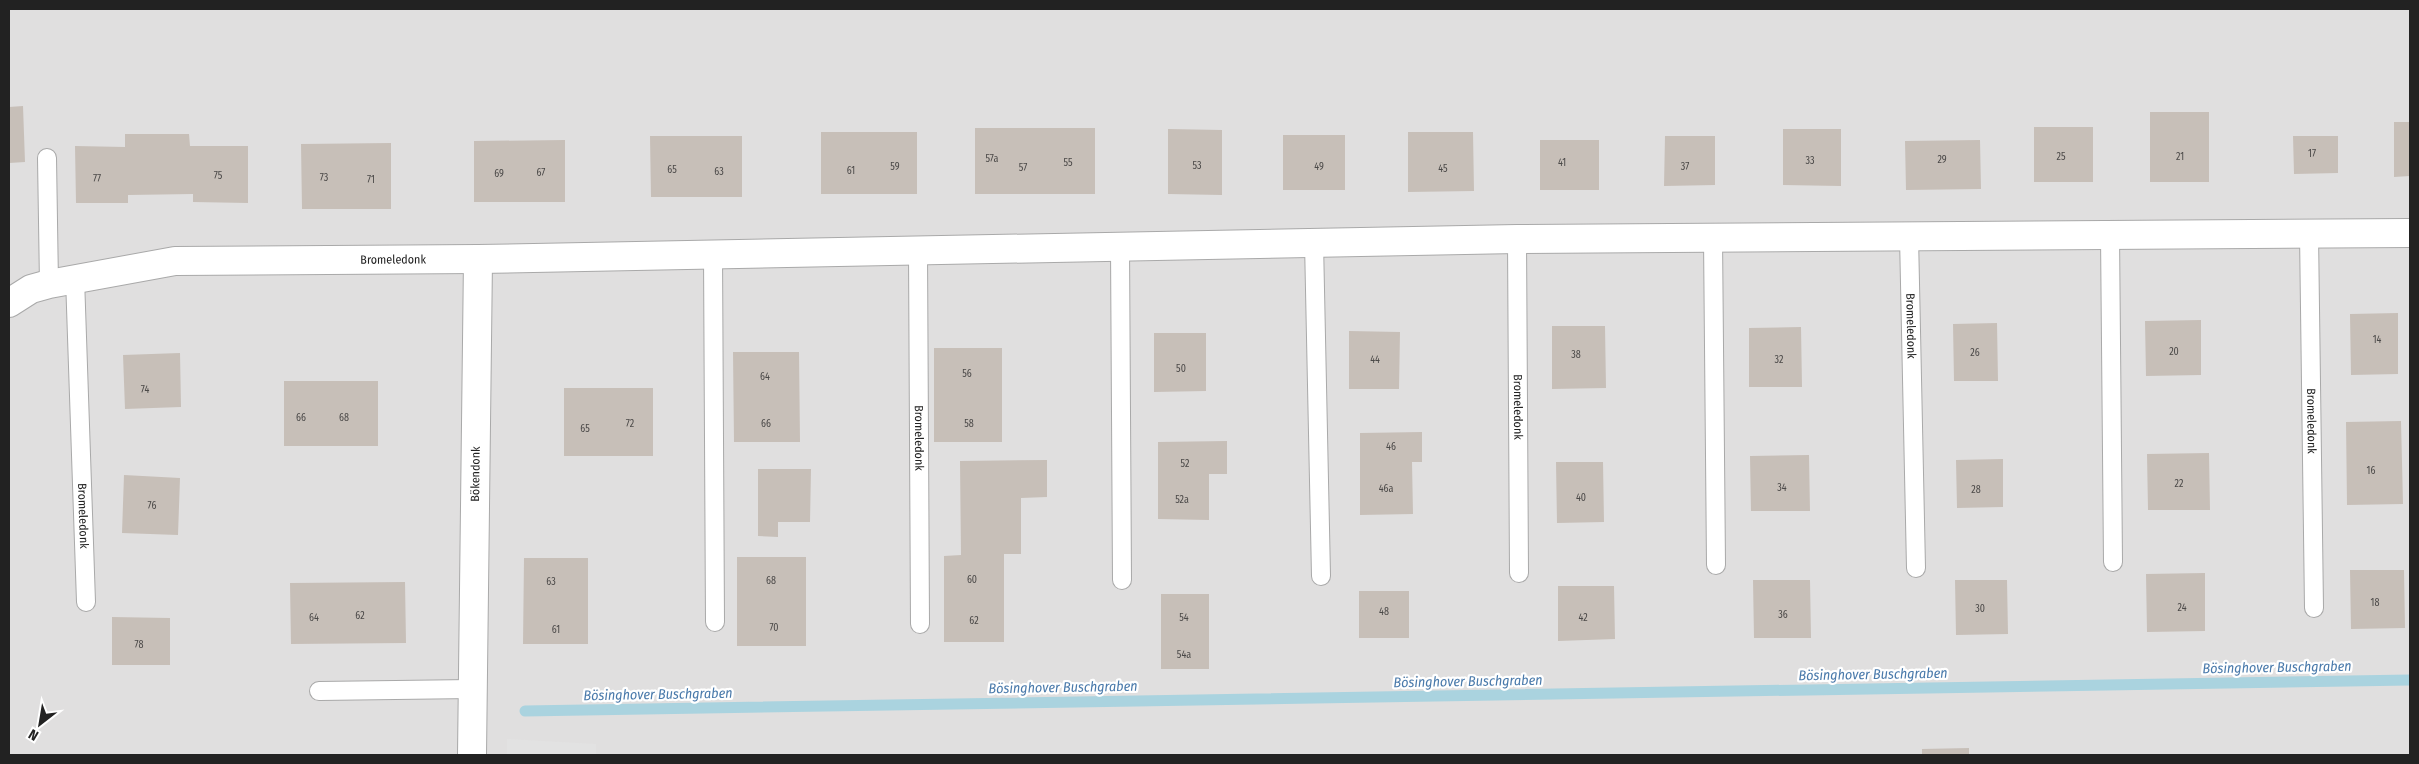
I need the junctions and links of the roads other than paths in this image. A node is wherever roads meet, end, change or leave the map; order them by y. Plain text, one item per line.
1 (46, 158) dead end
2 (2309, 233) junction
3 (2410, 233) edge
4 (2110, 234) junction
5 (1909, 236) junction
6 (1713, 237) junction
7 (1517, 239) junction
8 (1314, 242) junction
9 (1120, 246) junction
10 (918, 250) junction
11 (712, 253) junction
12 (478, 259) junction
13 (62, 281) junction
14 (9, 303) edge
15 (2114, 562) dead end
16 (1716, 565) dead end
17 (1916, 568) dead end
18 (1518, 573) dead end
19 (1320, 576) dead end
20 (1122, 580) dead end
21 (86, 602) dead end
22 (2314, 608) dead end
23 (715, 622) dead end
24 (920, 624) dead end
25 (472, 689) junction
26 (319, 690) dead end
27 (472, 755) edge

1 - 13 lane, Bromeledonk
2 - 3 street, Bromeledonk
2 - 4 street, Bromeledonk
2 - 22 lane, Bromeledonk
4 - 5 street, Bromeledonk
4 - 15 lane
5 - 6 street, Bromeledonk
5 - 17 lane, Bromeledonk
6 - 7 street, Bromeledonk
6 - 16 lane
7 - 8 street, Bromeledonk
7 - 18 lane, Bromeledonk
8 - 9 street, Bromeledonk
8 - 19 lane
9 - 10 street, Bromeledonk
9 - 20 lane
10 - 11 street, Bromeledonk
10 - 24 lane, Bromeledonk
11 - 12 street, Bromeledonk
11 - 23 lane
12 - 13 street, Bromeledonk
12 - 25 street, Bökendonk
13 - 14 street, Bromeledonk
13 - 21 lane, Bromeledonk
25 - 26 lane
25 - 27 street, Bökendonk

